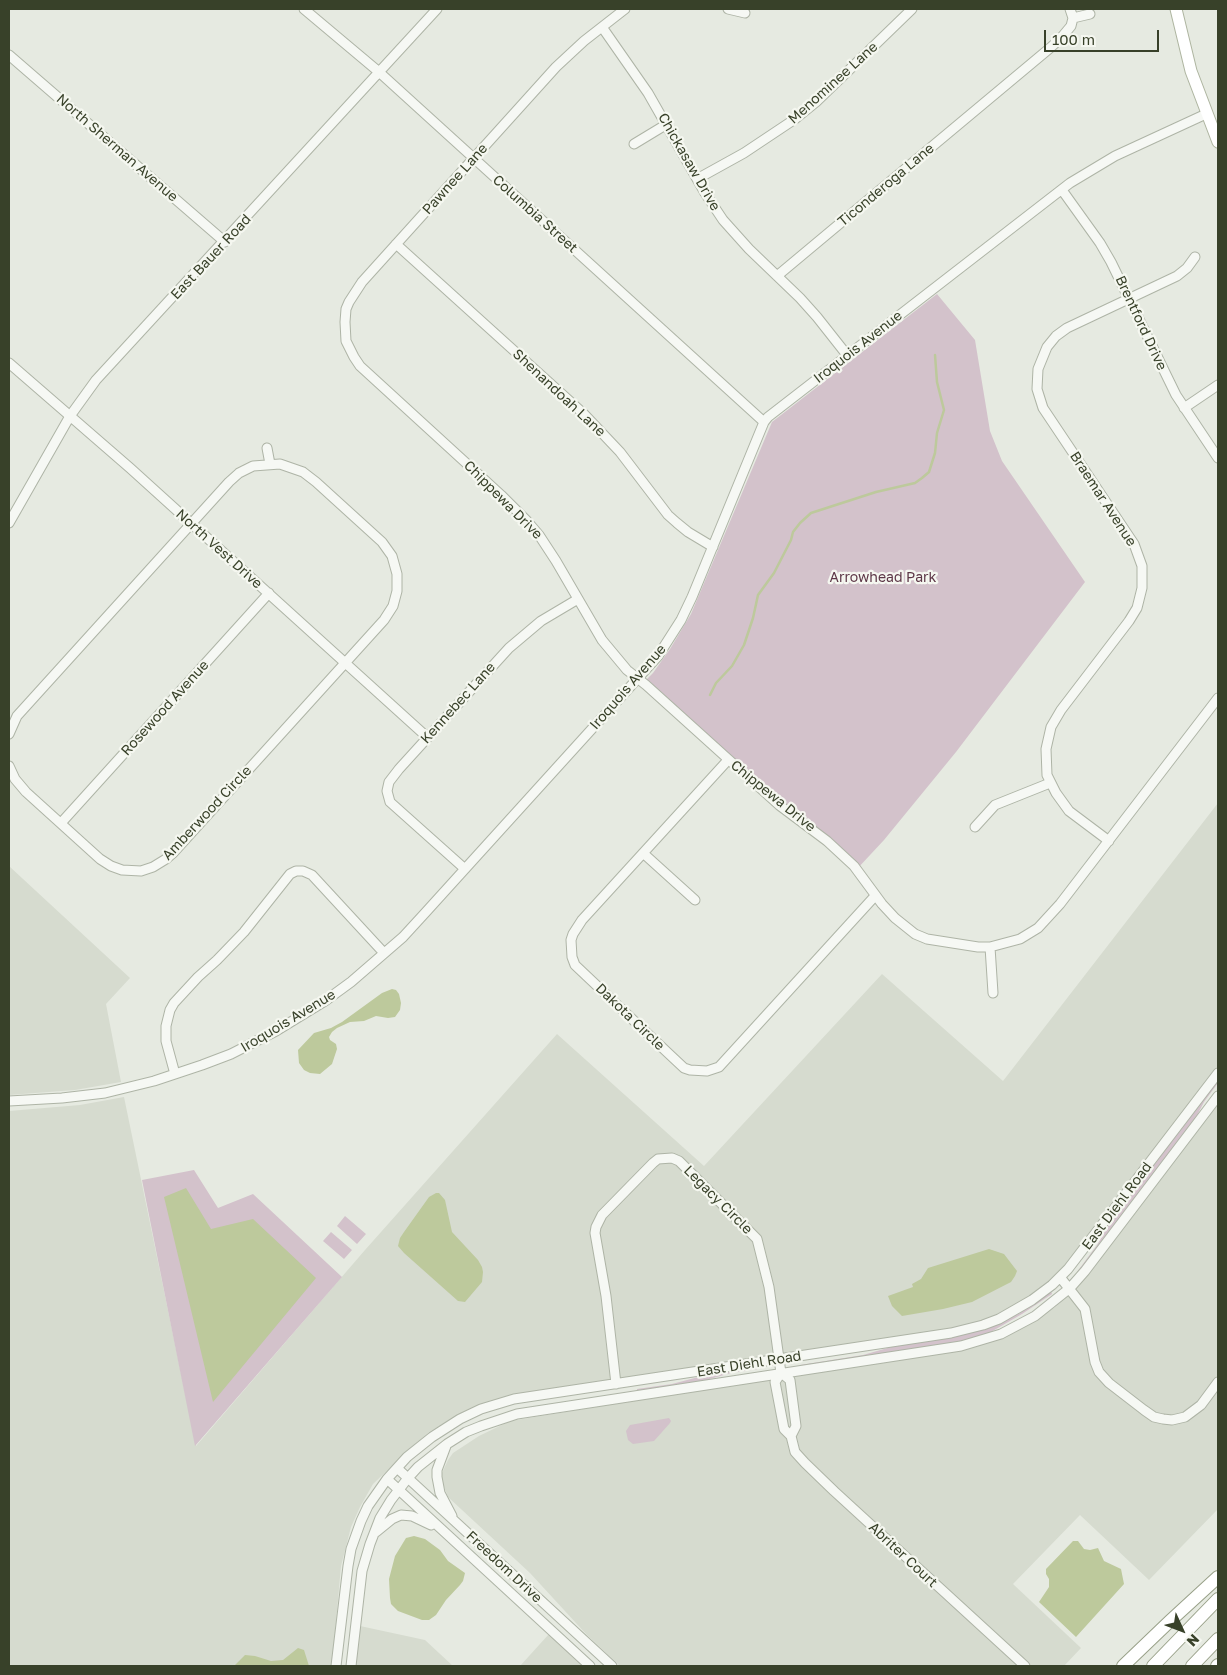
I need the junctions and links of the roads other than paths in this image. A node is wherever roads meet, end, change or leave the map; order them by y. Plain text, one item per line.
1 (304, 9) edge
2 (437, 9) edge
3 (625, 9) edge
4 (728, 9) edge
5 (912, 9) edge
6 (1070, 9) edge
7 (1176, 9) edge
8 (745, 13) dead end
9 (1090, 14) dead end
10 (1073, 18) junction
11 (602, 27) junction
12 (9, 55) edge
13 (379, 72) junction
14 (1206, 114) junction
15 (667, 124) junction
16 (1218, 142) edge
17 (634, 144) dead end
18 (473, 158) junction
19 (697, 179) junction
20 (1062, 190) junction
21 (224, 242) junction
22 (396, 244) junction
23 (1195, 257) dead end
24 (777, 276) junction
25 (1129, 298) junction
26 (350, 350) joint
27 (847, 355) junction
28 (9, 363) edge
29 (1218, 385) edge
30 (1184, 408) junction
31 (70, 416) junction
32 (764, 422) junction
33 (267, 448) dead end
34 (1218, 458) edge
35 (270, 464) junction
36 (9, 523) edge
37 (191, 523) junction
38 (713, 547) junction
39 (269, 593) junction
40 (578, 599) junction
41 (346, 663) junction
42 (638, 679) junction
43 (1218, 698) edge
44 (9, 734) edge
45 (427, 737) junction
46 (728, 760) junction
47 (9, 766) edge
48 (1050, 783) junction
49 (61, 823) junction
50 (975, 827) dead end
51 (1109, 841) junction
52 (643, 853) junction
53 (465, 869) junction
54 (875, 896) junction
55 (695, 900) dead end
56 (990, 947) junction
57 (384, 953) junction
58 (993, 994) dead end
59 (1218, 1073) edge
60 (175, 1074) junction
61 (1218, 1096) edge
62 (9, 1101) edge
63 (1060, 1278) junction
64 (1070, 1288) junction
65 (779, 1359) junction
66 (781, 1373) junction
67 (1218, 1382) edge
68 (616, 1384) junction
69 (791, 1436) junction
70 (447, 1444) junction
71 (397, 1468) junction
72 (408, 1478) junction
73 (387, 1479) junction
74 (399, 1490) junction
75 (456, 1522) junction
76 (374, 1534) junction
77 (446, 1534) junction
78 (1218, 1577) edge
79 (1218, 1599) edge
80 (1218, 1639) edge
81 (336, 1666) edge
82 (351, 1666) edge
83 (590, 1666) edge
84 (612, 1666) edge
85 (1025, 1666) edge
86 (1123, 1666) edge
87 (1153, 1666) edge
88 (1192, 1666) edge

1 - 13 street, Columbia Street
2 - 13 street, East Bauer Road
3 - 11 street, Pawnee Lane
4 - 8 street
5 - 19 street, Menominee Lane
6 - 10 street
7 - 14 main road
9 - 10 street
10 - 24 street, Ticonderoga Lane
11 - 15 street, Chickasaw Drive
11 - 18 street, Pawnee Lane
12 - 21 street, North Sherman Avenue
13 - 18 street, Columbia Street
13 - 21 street, East Bauer Road
14 - 16 main road
14 - 20 street, Iroquois Avenue
15 - 17 street
15 - 19 street, Chickasaw Drive
18 - 22 street, Pawnee Lane
18 - 32 street, Columbia Street
19 - 24 street, Chickasaw Drive
20 - 25 street, Brentford Drive
20 - 27 street, Iroquois Avenue
21 - 31 street, East Bauer Road
22 - 26 street, Pawnee Lane
22 - 38 street, Shenandoah Lane
23 - 25 street, Braemar Avenue
24 - 27 street, Chickasaw Drive
25 - 30 street, Brentford Drive
25 - 48 street, Braemar Avenue
26 - 40 street, Chippewa Drive
27 - 32 street, Iroquois Avenue
28 - 31 street, North Vest Drive
29 - 30 street
30 - 34 street, Brentford Drive
31 - 36 street, East Bauer Road
31 - 37 street, North Vest Drive
32 - 38 street, Iroquois Avenue
33 - 35 street
35 - 37 street
35 - 41 street, Amberwood Circle
37 - 39 street, North Vest Drive
37 - 44 street
38 - 42 street, Iroquois Avenue
39 - 41 street, North Vest Drive
39 - 49 street, Rosewood Avenue
40 - 42 street, Chippewa Drive
40 - 45 street, Kennebec Lane
41 - 45 street, North Vest Drive
41 - 49 street, Amberwood Circle
42 - 46 street, Chippewa Drive
42 - 53 street, Iroquois Avenue
43 - 51 street, Chippewa Drive
45 - 53 street, Kennebec Lane
46 - 52 street, Dakota Circle
46 - 54 street, Chippewa Drive
47 - 49 street, Amberwood Circle
48 - 50 street
48 - 51 street, Braemar Avenue
51 - 56 street, Chippewa Drive
52 - 54 street, Dakota Circle
52 - 55 street
53 - 57 street, Iroquois Avenue
54 - 56 street, Chippewa Drive
56 - 58 street
57 - 60 street, Iroquois Avenue
57 - 60 street
59 - 63 street, East Diehl Road
60 - 62 street, Iroquois Avenue
61 - 64 street, East Diehl Road
63 - 64 street
63 - 65 street, East Diehl Road
64 - 66 street, East Diehl Road
64 - 67 street
65 - 66 street, Abriter Court
65 - 68 street, East Diehl Road
65 - 68 street, Legacy Circle
66 - 69 street, Abriter Court
66 - 69 street, Abriter Court
66 - 70 street, East Diehl Road
68 - 71 street, East Diehl Road
69 - 85 street, Abriter Court
70 - 72 street, East Diehl Road
70 - 75 street
71 - 72 street, Freedom Drive
71 - 73 street, East Diehl Road
72 - 74 street, East Diehl Road
72 - 75 street, Freedom Drive
73 - 74 street, Freedom Drive
73 - 81 street, East Diehl Road
74 - 76 street, East Diehl Road
74 - 77 street, Freedom Drive
75 - 84 street, Freedom Drive
76 - 77 street
76 - 82 street, East Diehl Road
77 - 83 street, Freedom Drive
78 - 86 highway
79 - 87 highway
80 - 88 highway

